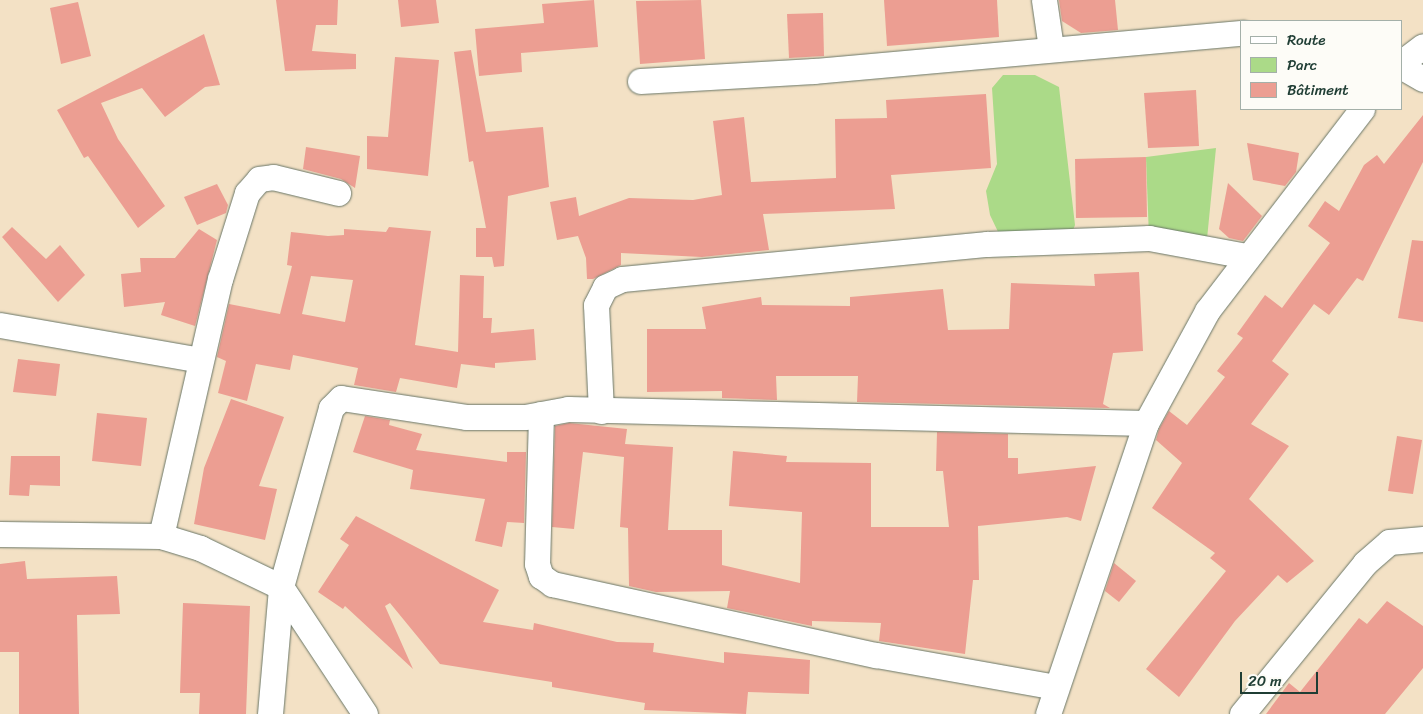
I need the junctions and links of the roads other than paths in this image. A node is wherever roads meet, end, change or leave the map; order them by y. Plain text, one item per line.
1 (1044, 0) edge
2 (1240, 33) edge
3 (1423, 46) edge
4 (1051, 48) junction
5 (1403, 61) edge
6 (1403, 68) edge
7 (1423, 79) edge
8 (640, 81) dead end
9 (1361, 110) edge
10 (338, 193) dead end
11 (1246, 256) junction
12 (0, 325) edge
13 (200, 360) junction
14 (601, 411) junction
15 (541, 414) junction
16 (1146, 423) junction
17 (0, 534) edge
18 (160, 536) junction
19 (1423, 540) edge
20 (281, 587) junction
21 (1056, 687) junction
22 (270, 714) edge
23 (365, 714) edge
24 (1048, 714) edge
25 (1242, 714) edge

1 - 4 street
2 - 4 street
3 - 5 street
4 - 8 street
6 - 7 street
9 - 11 street
10 - 13 street
11 - 14 street
11 - 16 street
12 - 13 street
13 - 18 street
14 - 15 street
14 - 16 street
15 - 20 street
15 - 21 street
16 - 21 street
17 - 18 street
18 - 20 street
19 - 25 street
20 - 22 street
20 - 23 street
21 - 24 street

